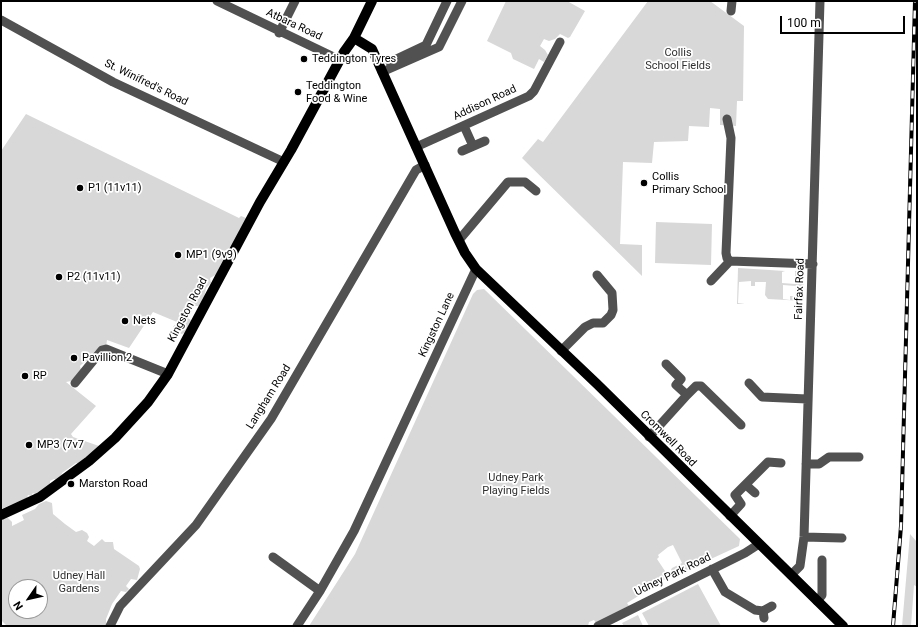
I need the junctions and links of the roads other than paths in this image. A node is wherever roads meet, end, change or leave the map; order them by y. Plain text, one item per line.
1 (217, 1) edge
2 (295, 1) edge
3 (372, 1) edge
4 (447, 1) edge
5 (462, 1) edge
6 (732, 1) edge
7 (820, 1) edge
8 (731, 11) dead end
9 (1, 20) edge
10 (279, 32) junction
11 (354, 38) junction
12 (560, 42) dead end
13 (340, 60) junction
14 (381, 69) junction
15 (727, 119) dead end
16 (464, 126) junction
17 (485, 141) dead end
18 (473, 146) junction
19 (416, 147) junction
20 (462, 151) dead end
21 (284, 162) junction
22 (425, 165) junction
23 (536, 191) dead end
24 (459, 240) junction
25 (730, 261) junction
26 (813, 264) junction
27 (476, 269) junction
28 (596, 275) dead end
29 (711, 281) dead end
30 (561, 351) junction
31 (666, 364) dead end
32 (168, 374) junction
33 (75, 383) dead end
34 (749, 383) dead end
35 (687, 395) junction
36 (807, 399) junction
37 (741, 425) dead end
38 (649, 437) junction
39 (859, 458) dead end
40 (781, 463) dead end
41 (806, 464) junction
42 (746, 485) junction
43 (755, 493) dead end
44 (1, 515) edge
45 (730, 516) junction
46 (804, 536) junction
47 (842, 538) dead end
48 (759, 544) junction
49 (273, 557) dead end
50 (822, 560) dead end
51 (712, 569) junction
52 (791, 575) junction
53 (320, 591) junction
54 (817, 600) junction
55 (772, 606) dead end
56 (110, 626) edge
57 (297, 626) edge
58 (598, 626) edge
59 (843, 626) edge

1 - 10 street, Atbara Road
2 - 10 street
3 - 11 main road, Kingston Road
4 - 14 street
5 - 14 street
6 - 8 street
7 - 26 street, Fairfax Road
9 - 21 street, St. Winifred's Road
10 - 13 street, Atbara Road
11 - 13 main road, Kingston Road
11 - 14 main road
12 - 16 street, Addison Road
13 - 21 main road, Kingston Road
14 - 19 main road
15 - 25 street
16 - 18 street
16 - 19 street, Addison Road
17 - 18 street
18 - 20 street
19 - 22 main road
21 - 32 main road, Kingston Road
22 - 24 main road
22 - 56 street, Langham Road
23 - 24 street
24 - 27 main road
25 - 26 street
25 - 29 street
26 - 36 street, Fairfax Road
27 - 30 main road, Cromwell Road
27 - 53 street, Kingston Lane
28 - 30 street
30 - 38 main road, Cromwell Road
31 - 35 street
32 - 33 street
32 - 44 main road, Kingston Road
34 - 36 street
35 - 37 street
35 - 38 street
36 - 41 street, Fairfax Road
38 - 45 main road, Cromwell Road
39 - 41 street
40 - 42 street
41 - 46 street, Fairfax Road
42 - 43 street
42 - 45 street
45 - 48 main road, Cromwell Road
46 - 47 street
46 - 52 street, Fairfax Road
48 - 51 street, Udney Park Road
48 - 52 main road, Cromwell Road
49 - 53 street
50 - 54 street
51 - 55 street
51 - 58 street, Udney Park Road
52 - 54 main road, Cromwell Road
53 - 57 street, Kingston Lane
54 - 59 main road, Cromwell Road

